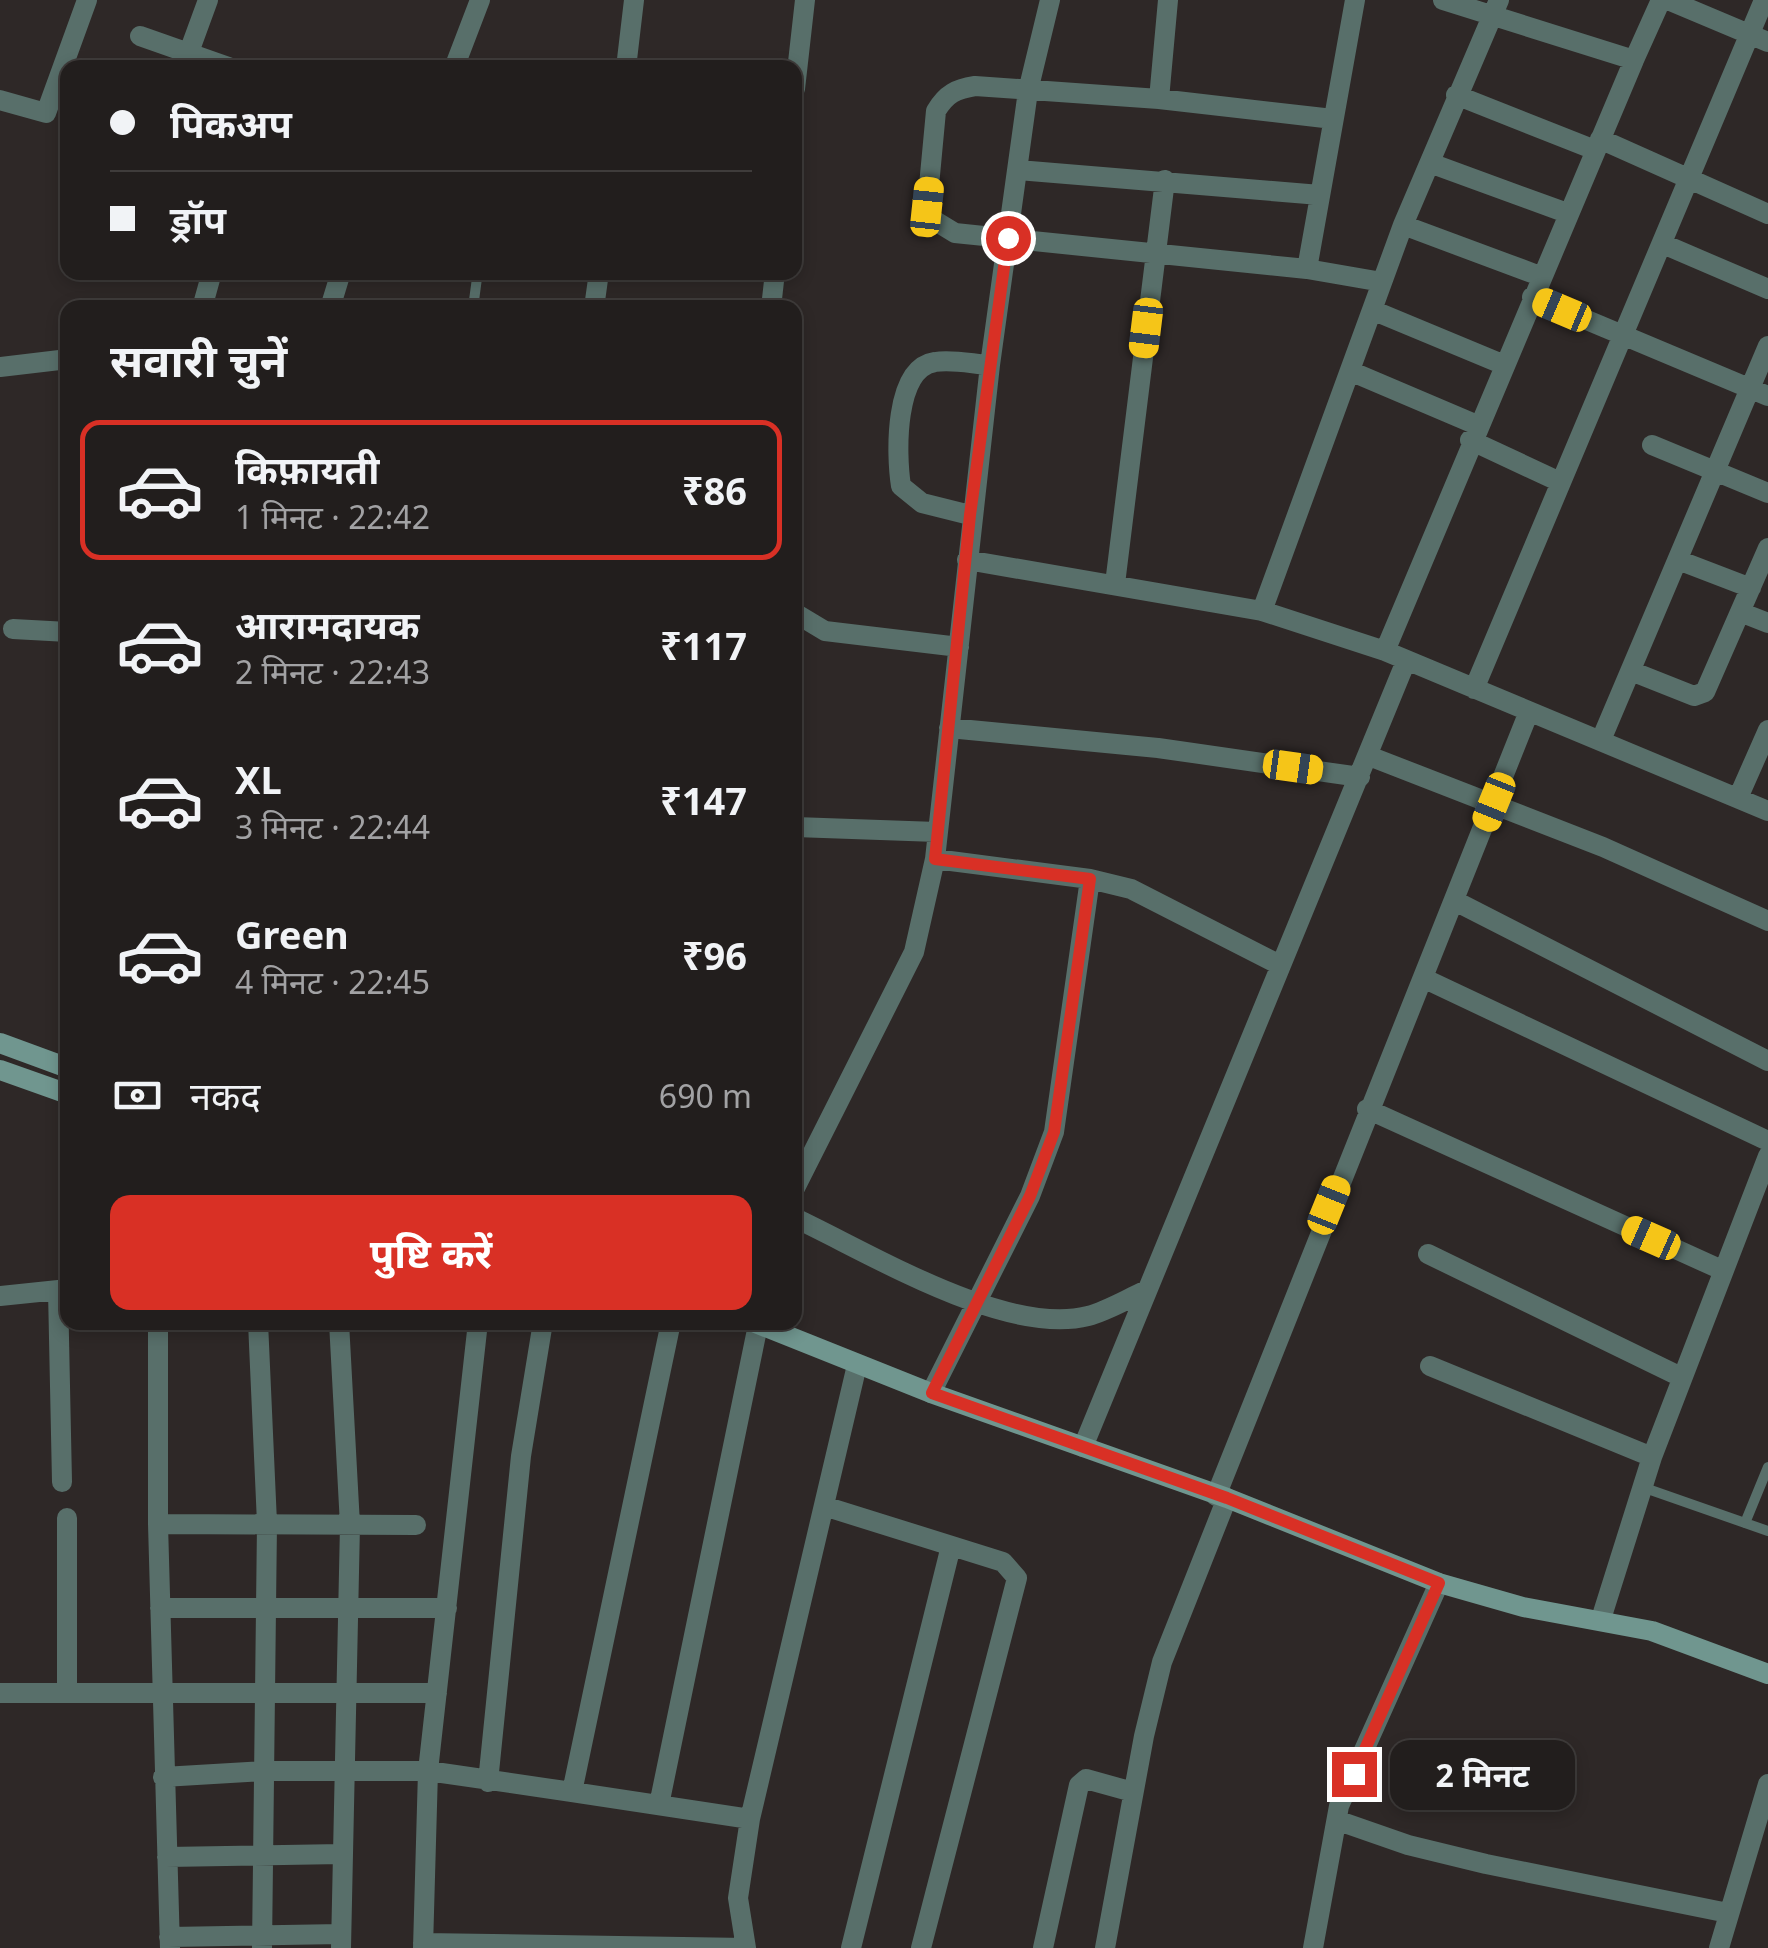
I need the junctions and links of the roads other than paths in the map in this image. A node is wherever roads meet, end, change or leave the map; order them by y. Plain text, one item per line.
1 (88, 0) edge
2 (208, 0) edge
3 (480, 0) edge
4 (634, 0) edge
5 (804, 0) edge
6 (1168, 0) edge
7 (1355, 0) edge
8 (1443, 0) edge
9 (1665, 0) edge
10 (1764, 0) edge
11 (1046, 2) edge
12 (1496, 8) edge
13 (140, 36) dead end
14 (1759, 38) edge
15 (189, 52) junction
16 (67, 60) edge
17 (210, 60) edge
18 (457, 60) edge
19 (627, 60) edge
20 (798, 60) edge
21 (1634, 60) junction
22 (60, 80) edge
23 (1028, 91) junction
24 (1456, 95) junction
25 (1159, 99) junction
26 (0, 100) edge
27 (1334, 119) junction
28 (1598, 144) junction
29 (1430, 162) junction
30 (1018, 170) junction
31 (1689, 179) junction
32 (1164, 180) junction
33 (1320, 194) junction
34 (1567, 213) junction
35 (1768, 214) edge
36 (1403, 225) junction
37 (1008, 238) junction
38 (1663, 244) junction
39 (1156, 254) junction
40 (1307, 269) junction
41 (1382, 282) junction
42 (1536, 286) junction
43 (1768, 289) edge
44 (1372, 310) junction
45 (1623, 336) junction
46 (1768, 346) edge
47 (60, 361) edge
48 (1502, 364) junction
49 (990, 365) junction
50 (0, 367) edge
51 (1350, 372) junction
52 (1759, 392) edge
53 (1474, 432) junction
54 (1652, 444) dead end
55 (1715, 470) junction
56 (1560, 482) junction
57 (1768, 493) edge
58 (970, 515) junction
59 (1768, 548) edge
60 (967, 560) junction
61 (1678, 560) junction
62 (1115, 584) junction
63 (1751, 588) junction
64 (1262, 611) junction
65 (1740, 612) junction
66 (802, 617) edge
67 (1768, 624) edge
68 (13, 629) dead end
69 (60, 632) edge
70 (959, 647) junction
71 (1384, 651) junction
72 (1406, 661) junction
73 (1631, 671) junction
74 (1474, 689) junction
75 (1528, 714) junction
76 (949, 728) junction
77 (1768, 730) edge
78 (1601, 740) junction
79 (1369, 756) junction
80 (1360, 777) junction
81 (1738, 798) junction
82 (1494, 802) junction
83 (1768, 810) edge
84 (802, 827) edge
85 (936, 832) junction
86 (935, 859) junction
87 (1090, 879) junction
88 (1455, 901) junction
89 (1768, 921) edge
90 (1280, 965) junction
91 (1423, 978) junction
92 (0, 1044) edge
93 (1768, 1061) edge
94 (60, 1065) edge
95 (0, 1070) edge
96 (60, 1091) edge
97 (1367, 1109) junction
98 (1768, 1141) edge
99 (1768, 1156) edge
100 (802, 1172) edge
101 (802, 1221) edge
102 (1428, 1254) dead end
103 (1722, 1270) junction
104 (60, 1290) edge
105 (1145, 1291) junction
106 (0, 1296) edge
107 (975, 1303) junction
108 (63, 1330) edge
109 (158, 1330) edge
110 (258, 1330) edge
111 (339, 1330) edge
112 (477, 1330) edge
113 (542, 1330) edge
114 (670, 1330) edge
115 (754, 1330) edge
116 (770, 1330) edge
117 (857, 1365) junction
118 (1430, 1366) dead end
119 (1681, 1377) junction
120 (932, 1393) junction
121 (1082, 1447) junction
122 (1652, 1457) junction
123 (1768, 1467) edge
124 (62, 1482) dead end
125 (1642, 1487) junction
126 (1222, 1497) junction
127 (824, 1506) junction
128 (67, 1518) dead end
129 (267, 1523) junction
130 (1746, 1523) junction
131 (158, 1524) junction
132 (350, 1524) junction
133 (416, 1525) dead end
134 (1768, 1531) edge
135 (951, 1546) junction
136 (1439, 1583) junction
137 (160, 1608) junction
138 (346, 1608) junction
139 (447, 1608) junction
140 (266, 1609) junction
141 (1601, 1620) junction
142 (1768, 1674) edge
143 (264, 1691) junction
144 (161, 1692) junction
145 (0, 1693) edge
146 (67, 1693) junction
147 (346, 1693) junction
148 (437, 1693) junction
149 (343, 1770) junction
150 (262, 1771) junction
151 (428, 1771) junction
152 (164, 1777) junction
153 (488, 1782) junction
154 (1768, 1784) edge
155 (572, 1792) junction
156 (1134, 1792) junction
157 (659, 1805) junction
158 (750, 1819) junction
159 (1339, 1821) junction
160 (261, 1854) junction
161 (342, 1854) junction
162 (167, 1857) junction
163 (1728, 1914) junction
164 (341, 1941) edge
165 (261, 1942) edge
166 (169, 1943) edge
167 (423, 1946) edge
168 (501, 1947) edge
169 (586, 1948) edge
170 (671, 1948) edge
171 (746, 1948) edge
172 (850, 1948) edge
173 (921, 1948) edge
174 (1043, 1948) edge
175 (1105, 1948) edge
176 (1313, 1948) edge
177 (1718, 1948) edge

1 - 16 street
2 - 15 street
3 - 18 street
4 - 19 street
5 - 20 street
6 - 25 street
7 - 27 street
8 - 12 street
9 - 14 street
9 - 21 street
10 - 14 street
11 - 23 street
12 - 21 street
12 - 24 street
13 - 15 street
14 - 31 street
15 - 17 street
21 - 28 street
22 - 26 street
23 - 25 street
23 - 30 street
23 - 37 street
24 - 28 street
24 - 29 street
25 - 27 street
27 - 33 street
28 - 31 street
28 - 34 street
29 - 34 street
29 - 36 street
30 - 32 street
30 - 37 street
31 - 35 street
31 - 38 street
32 - 33 street
32 - 39 street
33 - 40 street
34 - 42 street
36 - 41 street
36 - 42 street
37 - 39 street
37 - 49 street
38 - 43 street
38 - 45 street
39 - 40 street
39 - 62 street
40 - 41 street
41 - 44 street
42 - 45 street
42 - 48 street
44 - 48 street
44 - 51 street
45 - 52 street
45 - 56 street
46 - 52 street
47 - 50 street
48 - 53 street
49 - 58 street
49 - 58 street
51 - 53 street
51 - 64 street
52 - 55 street
53 - 56 street
53 - 71 street
54 - 55 street
55 - 57 street
55 - 61 street
56 - 74 street
58 - 60 street
59 - 63 street
60 - 62 street
60 - 70 street
61 - 63 street
61 - 73 street
62 - 64 street
63 - 65 street
64 - 71 street
65 - 67 street
65 - 73 street
66 - 70 street
68 - 69 street
70 - 76 street
71 - 72 street
72 - 74 street
72 - 79 street
73 - 78 street
74 - 75 street
75 - 78 street
75 - 82 street
76 - 80 street
76 - 85 street
77 - 81 street
78 - 81 street
79 - 80 street
79 - 82 street
80 - 90 street
81 - 83 street
82 - 88 street
82 - 89 street
84 - 85 street
85 - 86 street
86 - 87 street
86 - 100 street
87 - 90 street
87 - 107 street
88 - 91 street
88 - 93 street
90 - 105 street
91 - 97 street
91 - 98 street
92 - 94 street
95 - 96 street
97 - 103 street
97 - 126 street
99 - 103 street
101 - 107 street
102 - 119 street
103 - 119 street
104 - 106 street
105 - 107 street
105 - 121 street
107 - 120 street
108 - 124 street
109 - 131 street
110 - 129 street
111 - 132 street
112 - 139 street
113 - 153 street
114 - 155 street
115 - 157 street
116 - 117 street
117 - 120 street
117 - 127 street
118 - 122 street
119 - 122 street
120 - 121 street
121 - 126 street
122 - 125 street
123 - 130 lane
125 - 130 lane
125 - 141 street
126 - 136 street
126 - 156 street
127 - 135 street
127 - 158 street
128 - 146 street
129 - 131 street
129 - 132 street
129 - 140 street
130 - 134 lane
131 - 137 street
132 - 133 street
132 - 138 street
135 - 172 street
135 - 173 street
136 - 141 street
136 - 159 street
137 - 140 street
137 - 144 street
138 - 139 street
138 - 140 street
138 - 147 street
139 - 148 street
140 - 143 street
141 - 142 street
143 - 144 street
143 - 147 street
143 - 150 street
144 - 146 street
144 - 152 street
145 - 146 street
147 - 148 street
147 - 149 street
148 - 151 street
149 - 150 street
149 - 151 street
149 - 161 street
150 - 152 street
150 - 160 street
151 - 153 street
151 - 167 street
152 - 162 street
153 - 155 street
154 - 163 street
155 - 157 street
156 - 174 street
156 - 175 street
157 - 158 street
158 - 171 street
159 - 163 street
159 - 176 street
160 - 161 street
160 - 162 street
160 - 165 street
161 - 164 street
162 - 166 street
163 - 177 street
164 - 165 street
165 - 166 street
167 - 168 street
168 - 169 street
169 - 170 street
170 - 171 street

